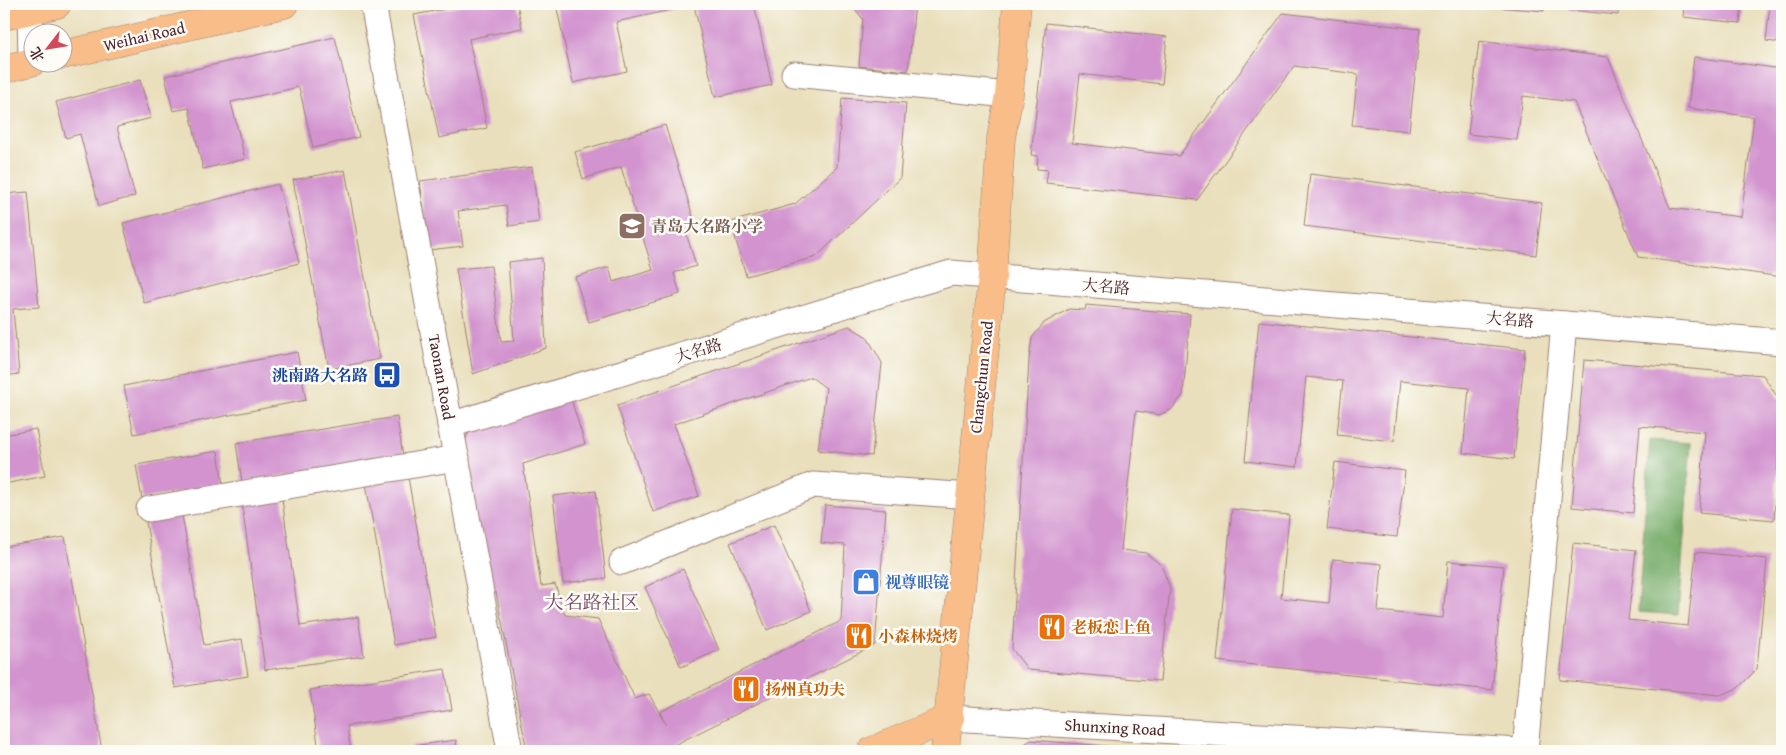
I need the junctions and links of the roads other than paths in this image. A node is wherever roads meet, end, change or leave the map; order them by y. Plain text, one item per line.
1 (57, 4) edge
2 (284, 4) edge
3 (373, 4) edge
4 (1017, 4) edge
5 (21, 10) edge
6 (72, 53) edge
7 (22, 64) edge
8 (4, 69) edge
9 (794, 74) dead end
10 (1008, 96) junction
11 (992, 277) junction
12 (1564, 324) junction
13 (1782, 342) edge
14 (450, 425) junction
15 (457, 458) junction
16 (971, 496) junction
17 (149, 509) dead end
18 (622, 562) dead end
19 (950, 718) junction
20 (1185, 742) edge
21 (510, 751) edge
22 (872, 751) edge
23 (945, 751) edge
24 (1493, 751) edge
25 (1519, 751) edge
26 (1525, 751) edge

1 - 5 main road
2 - 6 main road, Weihai Road
3 - 14 street, Taonan Road
4 - 10 main road, Changchun Road
7 - 8 main road
9 - 10 street
10 - 11 main road, Changchun Road
11 - 12 street, 大名路
11 - 14 street, 大名路
11 - 16 main road, Changchun Road
12 - 13 street, 大名路
12 - 26 street
14 - 15 street, Taonan Road
15 - 17 street
15 - 21 street, Taonan Road
16 - 18 street
16 - 19 main road, Changchun Road
19 - 20 street, Shunxing Road
19 - 22 main road
19 - 23 main road, Changchun Road
20 - 24 street, Shunxing Road
24 - 25 street, Shunxing Road

